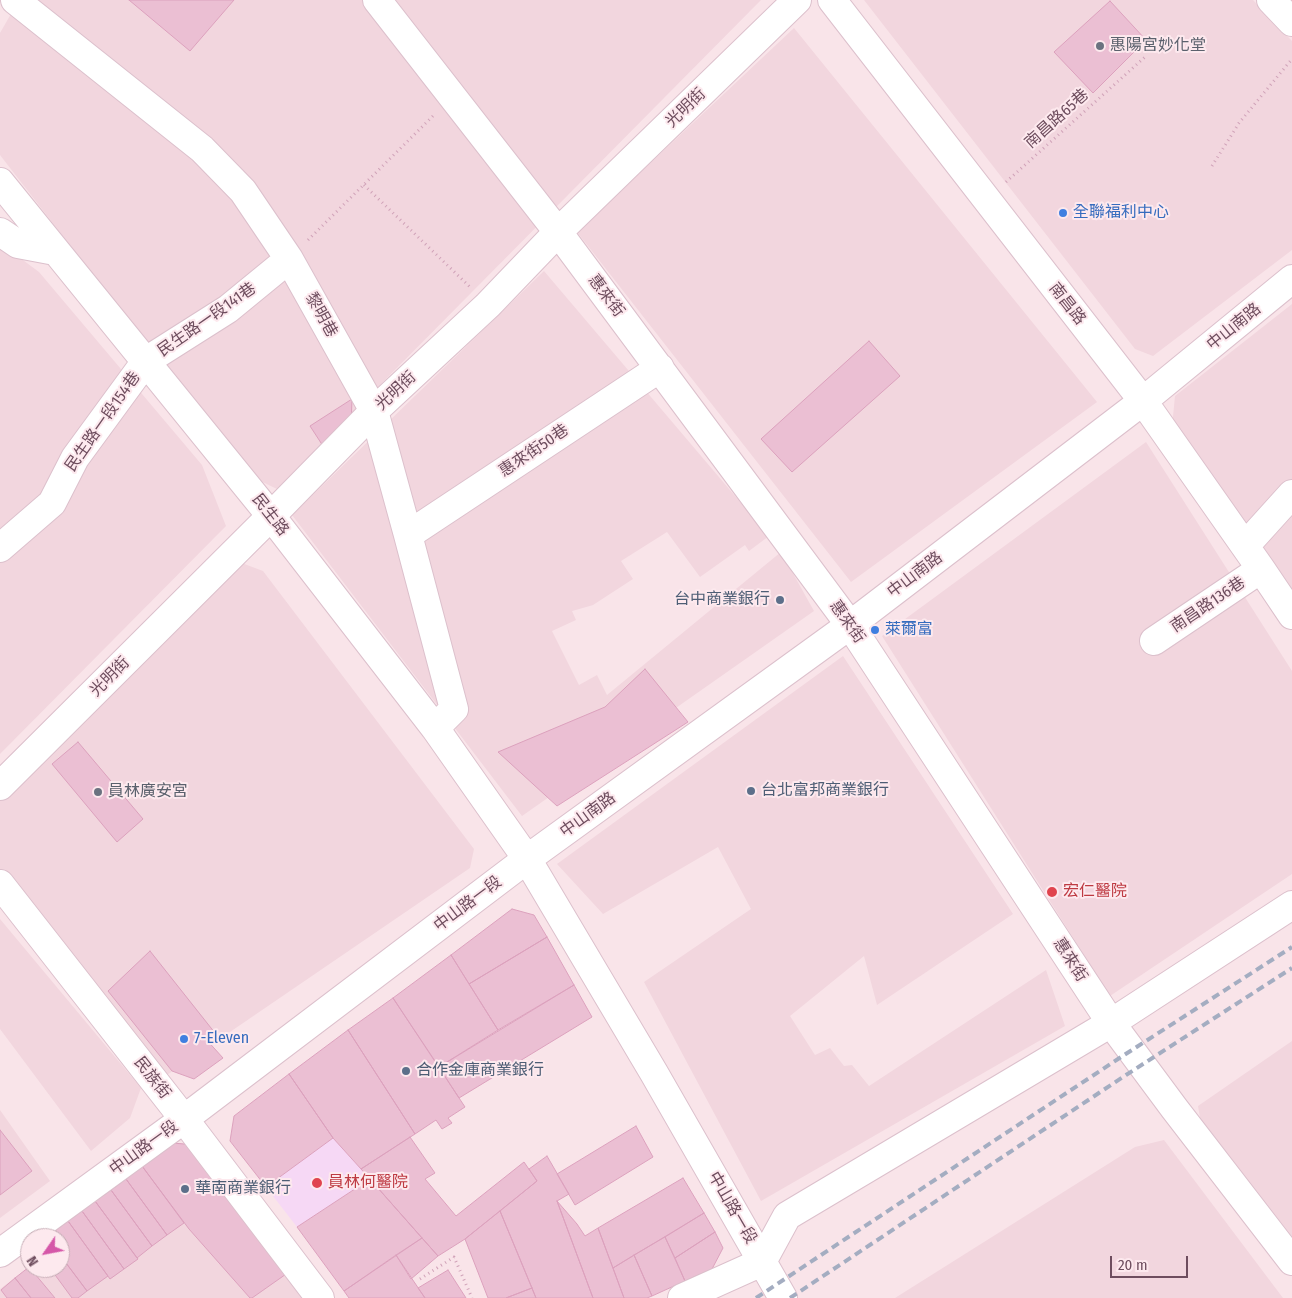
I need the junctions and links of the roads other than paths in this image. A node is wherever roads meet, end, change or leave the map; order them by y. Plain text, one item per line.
1 (15, 0) edge
2 (377, 0) edge
3 (797, 0) edge
4 (832, 0) edge
5 (1271, 0) edge
6 (1292, 22) edge
7 (0, 182) edge
8 (0, 232) edge
9 (558, 232) junction
10 (55, 250) junction
11 (290, 259) junction
12 (1292, 279) edge
13 (146, 361) junction
14 (660, 368) junction
15 (1143, 401) junction
16 (374, 411) junction
17 (1292, 494) edge
18 (271, 516) junction
19 (408, 535) junction
20 (1245, 546) junction
21 (0, 548) edge
22 (1261, 569) junction
23 (1292, 615) edge
24 (850, 625) junction
25 (1154, 641) dead end
26 (435, 728) junction
27 (0, 786) edge
28 (527, 859) junction
29 (0, 884) edge
30 (1292, 906) edge
31 (1111, 1023) junction
32 (184, 1119) junction
33 (0, 1253) edge
34 (1292, 1261) edge
35 (762, 1262) junction
36 (320, 1298) edge
37 (682, 1298) edge
38 (783, 1298) edge

1 - 11 street, 黎明巷
2 - 9 street, 惠來街
3 - 9 street, 光明街
4 - 15 street, 南昌路
5 - 6 street
7 - 10 street, 民生路
8 - 10 street
9 - 14 street, 惠來街
9 - 16 street, 光明街
10 - 13 street, 民生路
11 - 13 street, 民生路一段141巷
11 - 16 street, 黎明巷
12 - 15 street, 中山南路
13 - 18 street, 民生路
13 - 21 street, 民生路一段154巷
14 - 19 street, 惠來街50巷
14 - 24 street, 惠來街
15 - 20 street, 南昌路
15 - 24 street, 中山南路
16 - 18 street, 光明街
16 - 19 street, 黎明巷
17 - 20 street
18 - 26 street, 民生路
18 - 27 street, 光明街
19 - 26 street, 黎明巷
20 - 22 street, 南昌路
22 - 23 street, 南昌路
22 - 25 street, 南昌路136巷
24 - 28 street, 中山南路
24 - 31 street, 惠來街
26 - 28 street, 民生路
28 - 32 street, 中山路一段
28 - 35 street, 中山路一段
29 - 32 street, 民族街
30 - 31 street
31 - 34 street, 惠來街
31 - 35 street
32 - 33 street, 中山路一段
32 - 36 street, 民族街
35 - 37 street
35 - 38 street, 中山路一段

